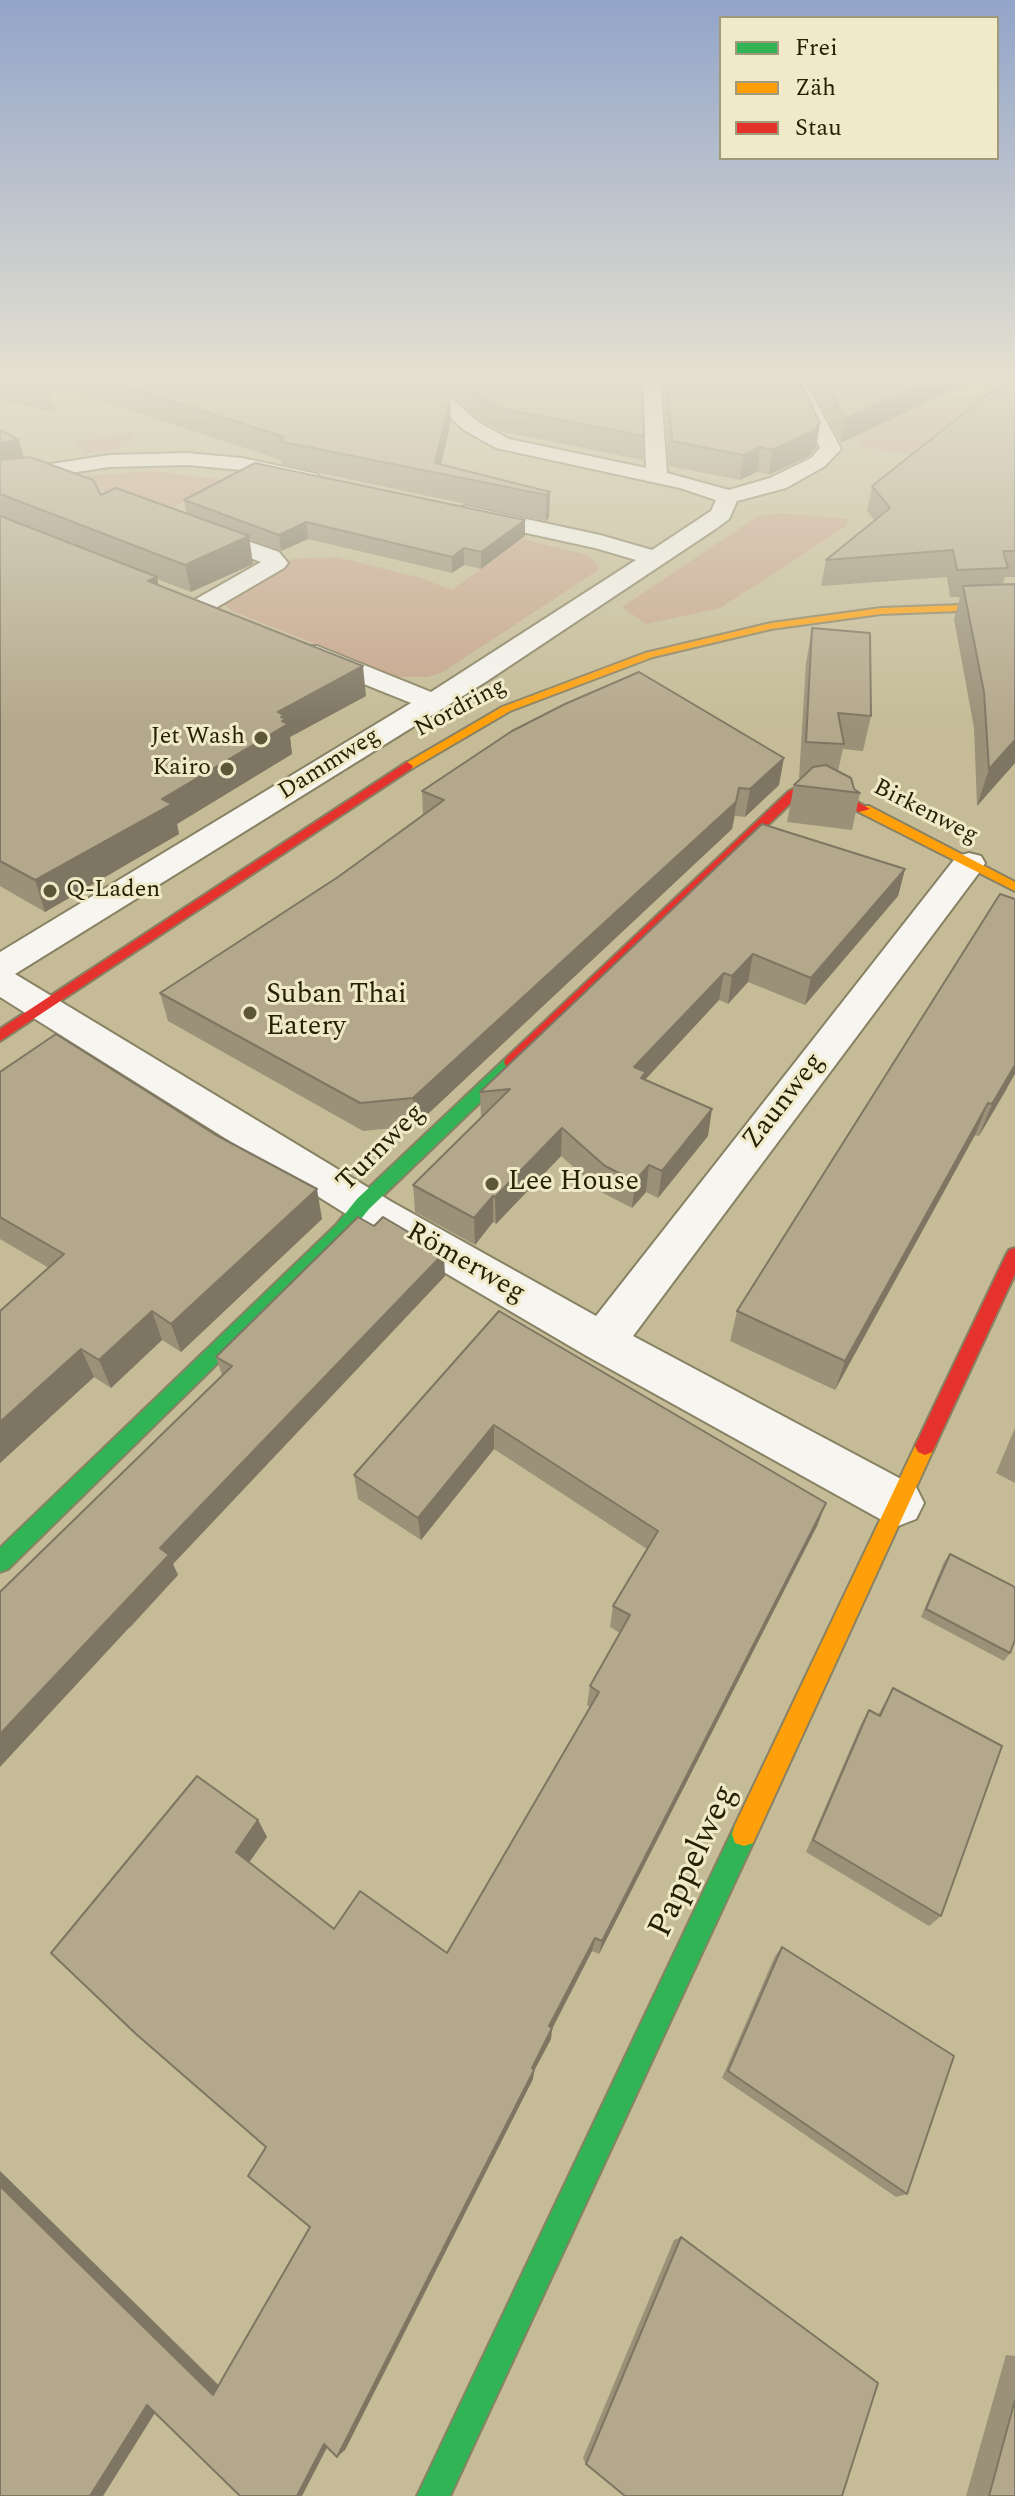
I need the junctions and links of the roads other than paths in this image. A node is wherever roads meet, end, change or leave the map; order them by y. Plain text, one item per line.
1 (716, 493) edge
2 (741, 493) edge
3 (728, 497) junction
4 (446, 509) edge
5 (167, 519) edge
6 (654, 558) junction
7 (170, 597) edge
8 (1015, 606) edge
9 (198, 608) junction
10 (227, 620) edge
11 (286, 643) edge
12 (432, 702) junction
13 (811, 787) joint
14 (969, 863) junction
15 (1015, 887) edge
16 (0, 968) edge
17 (0, 981) edge
18 (43, 1008) junction
19 (0, 1036) edge
20 (363, 1204) junction
21 (1015, 1255) edge
22 (602, 1342) junction
23 (898, 1503) junction
24 (0, 1562) edge
25 (433, 2496) edge

1 - 3 street
2 - 3 street
3 - 6 street, Dammweg
4 - 6 street
5 - 9 street
6 - 12 street, Dammweg
7 - 9 street
8 - 18 street, Nordring
9 - 10 street
11 - 12 street
12 - 16 street, Dammweg
13 - 14 street, Birkenweg
13 - 20 street, Turnweg
14 - 15 street, Birkenweg
14 - 22 street, Zaunweg
17 - 18 street, Römerweg
18 - 19 street, Nordring
18 - 20 street, Römerweg
20 - 22 street, Römerweg
20 - 24 street, Turnweg
21 - 23 street, Pappelweg
22 - 23 street, Römerweg
23 - 25 street, Pappelweg

